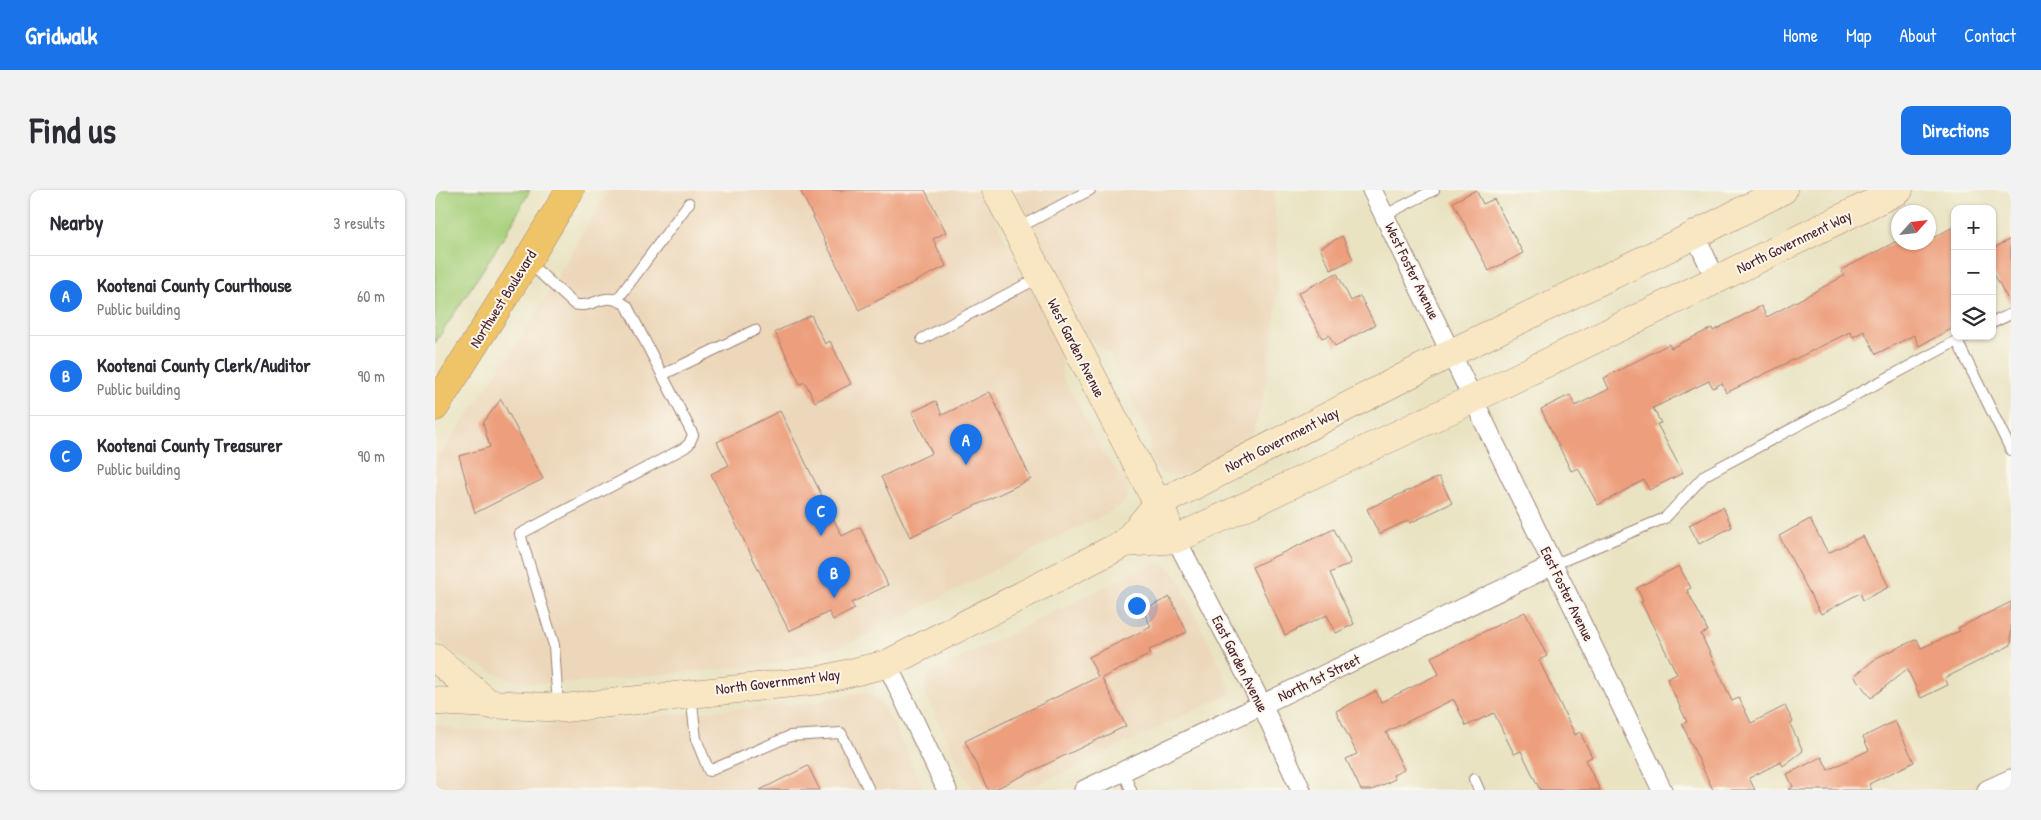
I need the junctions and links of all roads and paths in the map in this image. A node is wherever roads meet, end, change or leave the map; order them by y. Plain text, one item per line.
1 (569, 190) edge
2 (996, 190) edge
3 (1090, 190) edge
4 (1372, 190) edge
5 (1434, 190) edge
6 (1783, 190) edge
7 (1899, 190) edge
8 (689, 204) dead end
9 (1385, 215) junction
10 (1016, 229) junction
11 (1695, 235) junction
12 (527, 261) junction
13 (1040, 277) junction
14 (1716, 280) junction
15 (617, 300) junction
16 (2011, 314) edge
17 (1996, 321) edge
18 (755, 330) dead end
19 (922, 339) dead end
20 (1958, 340) edge
21 (1963, 340) edge
22 (1451, 353) junction
23 (662, 375) junction
24 (1473, 399) junction
25 (435, 407) edge
26 (2011, 450) edge
27 (1158, 504) junction
28 (1176, 539) junction
29 (1125, 543) junction
30 (1553, 565) junction
31 (435, 658) edge
32 (887, 664) junction
33 (690, 693) junction
34 (435, 701) edge
35 (491, 705) junction
36 (1262, 705) junction
37 (558, 708) junction
38 (1123, 772) junction
39 (1473, 779) dead end
40 (2011, 779) edge
41 (869, 790) edge
42 (947, 790) edge
43 (1084, 790) edge
44 (1131, 790) edge
45 (1301, 790) edge
46 (1479, 790) edge
47 (1662, 790) edge
48 (1987, 790) edge

1 - 12 main road, Northwest Boulevard
2 - 10 main road, West Garden Avenue
3 - 10 lane
4 - 9 street, West Foster Avenue
5 - 9 lane
6 - 11 main road, North Government Way
7 - 14 main road, North Government Way
8 - 15 lane
9 - 22 street, West Foster Avenue
10 - 13 main road, West Garden Avenue
11 - 14 street
11 - 22 main road, North Government Way
12 - 15 lane
12 - 25 main road, Northwest Boulevard
13 - 19 lane
13 - 27 main road, West Garden Avenue
14 - 24 main road, North Government Way
15 - 23 lane
16 - 17 lane
18 - 23 lane
20 - 30 lane
21 - 26 lane
22 - 24 street
22 - 27 main road, North Government Way
23 - 37 lane
24 - 28 main road, North Government Way
24 - 30 street, East Foster Avenue
27 - 28 main road, West Garden Avenue
27 - 29 main road, North Government Way
28 - 29 main road, North Government Way
28 - 36 street, East Garden Avenue
29 - 32 main road, North Government Way
30 - 36 street, North 1st Street
30 - 47 street, East Foster Avenue
31 - 35 main road
32 - 33 main road, North Government Way
32 - 42 street
33 - 37 main road, North Government Way
33 - 41 lane
34 - 35 main road, North Government Way
35 - 37 main road, North Government Way
36 - 38 street, North 1st Street
36 - 45 street, East Garden Avenue
38 - 43 street, North 1st Street
38 - 44 lane
39 - 46 lane
40 - 48 street

